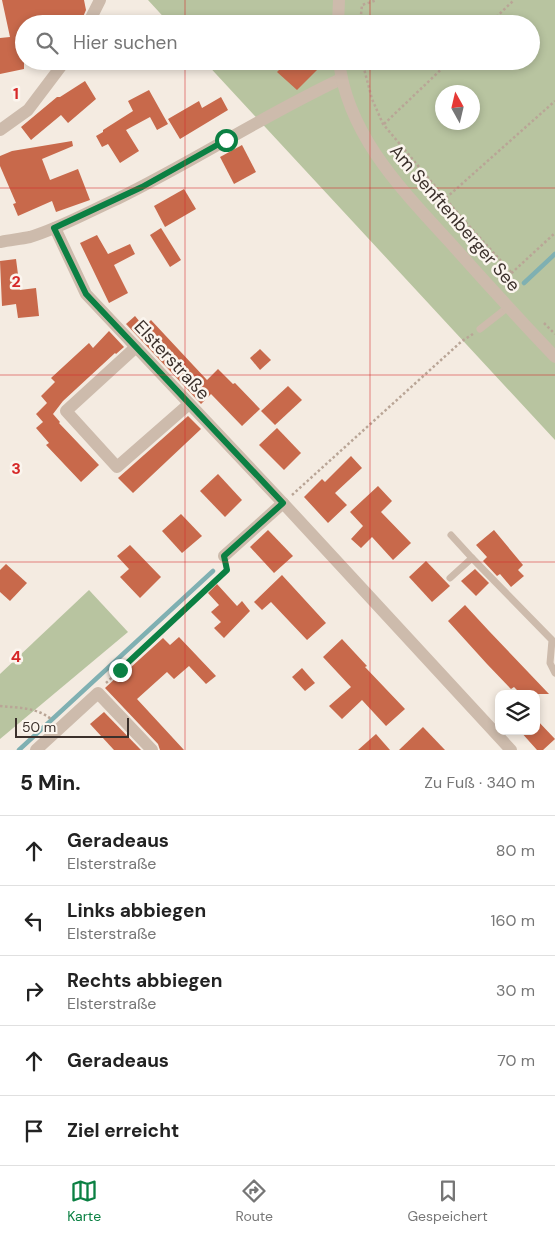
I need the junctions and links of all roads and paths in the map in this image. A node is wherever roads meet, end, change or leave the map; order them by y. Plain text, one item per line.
1 (100, 0) edge
2 (339, 0) edge
3 (363, 0) edge
4 (377, 0) edge
5 (514, 0) edge
6 (362, 5) junction
7 (92, 15) edge
8 (338, 15) edge
9 (361, 15) edge
10 (499, 15) edge
11 (59, 70) edge
12 (340, 70) edge
13 (364, 70) edge
14 (441, 70) edge
15 (341, 79) junction
16 (555, 101) edge
17 (384, 124) junction
18 (0, 130) edge
19 (400, 162) dead end
20 (446, 198) junction
21 (54, 228) junction
22 (458, 228) dead end
23 (555, 234) edge
24 (0, 242) edge
25 (512, 273) junction
26 (509, 286) dead end
27 (508, 307) junction
28 (543, 322) dead end
29 (480, 329) joint
30 (555, 334) edge
31 (136, 347) junction
32 (555, 357) edge
33 (189, 404) junction
34 (283, 503) junction
35 (451, 535) dead end
36 (224, 556) joint
37 (472, 558) junction
38 (450, 578) dead end
39 (555, 673) edge
40 (98, 693) junction
41 (0, 706) edge
42 (46, 716) dead end
43 (36, 750) edge
44 (152, 750) edge
45 (511, 750) edge

1 - 7 street
2 - 8 street
3 - 6 path
4 - 6 path
5 - 10 path
6 - 9 path
11 - 18 street
12 - 15 street, Am Senftenberger See
13 - 17 path
14 - 17 path
15 - 21 street
15 - 27 street, Am Senftenberger See
16 - 20 path
17 - 20 path
19 - 22 path
20 - 25 path
21 - 24 street
21 - 31 street, Elsterstraße
23 - 25 path
25 - 26 path
27 - 29 lane
27 - 32 street, Am Senftenberger See
28 - 30 path
29 - 34 path
31 - 33 street, Elsterstraße
31 - 33 street
33 - 34 street, Elsterstraße
34 - 36 street
34 - 45 street, Elsterstraße
35 - 37 lane
36 - 40 path
37 - 38 lane
37 - 39 lane
40 - 43 street
40 - 44 street
41 - 42 path

